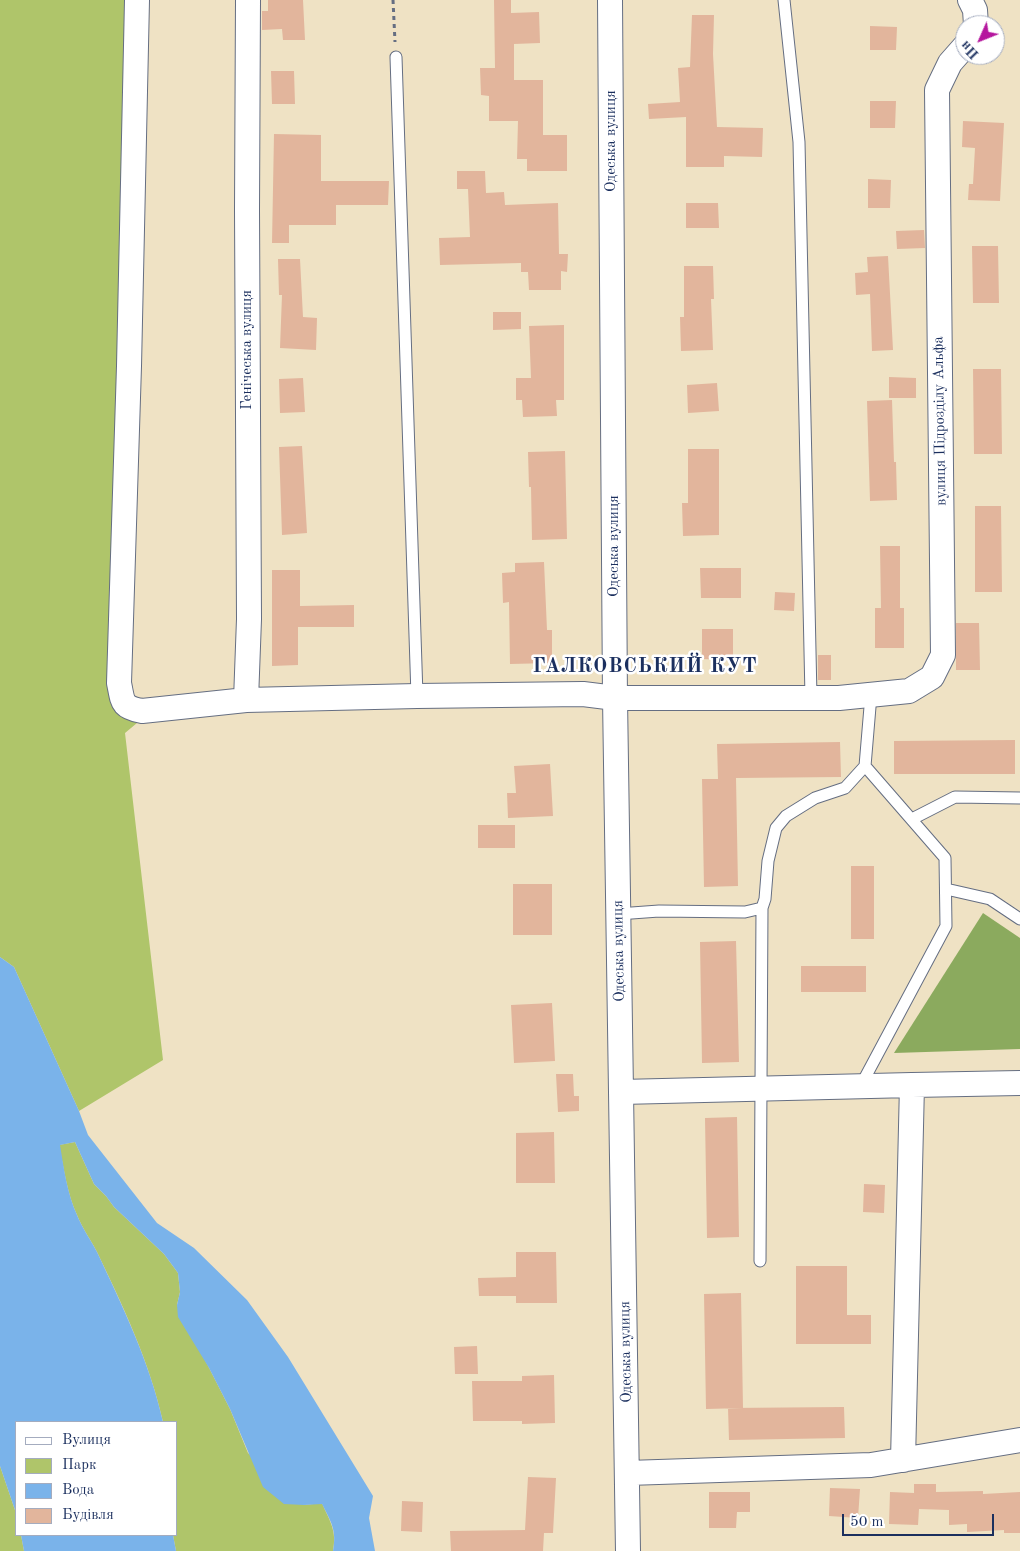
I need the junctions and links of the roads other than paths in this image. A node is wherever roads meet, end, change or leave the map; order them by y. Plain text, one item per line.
1 (137, 0) edge
2 (248, 0) edge
3 (610, 0) edge
4 (784, 0) edge
5 (970, 0) edge
6 (975, 15) edge
7 (396, 57) road end
8 (955, 57) edge
9 (871, 695) junction
10 (417, 696) junction
11 (811, 697) junction
12 (614, 698) junction
13 (246, 700) junction
14 (865, 766) junction
15 (1020, 798) edge
16 (912, 819) junction
17 (946, 889) junction
18 (762, 908) junction
19 (618, 914) junction
20 (1020, 919) edge
21 (1020, 1083) edge
22 (912, 1085) junction
23 (860, 1087) junction
24 (761, 1089) junction
25 (621, 1092) junction
26 (760, 1261) dead end
27 (1020, 1440) edge
28 (903, 1460) junction
29 (628, 1473) junction
30 (628, 1551) edge

1 - 13 street, вулиця Підрозділу Альфа
2 - 13 street, Генічеська вулиця
3 - 12 street, Одеська вулиця
4 - 11 lane
5 - 6 street
7 - 10 lane
8 - 9 street, вулиця Підрозділу Альфа
9 - 11 street, вулиця Підрозділу Альфа
9 - 14 lane
10 - 12 street, вулиця Підрозділу Альфа
10 - 13 street, вулиця Підрозділу Альфа
11 - 12 street, вулиця Підрозділу Альфа
12 - 19 street, Одеська вулиця
14 - 16 lane
14 - 18 lane
15 - 16 lane
16 - 17 lane
17 - 20 lane
17 - 23 lane
18 - 19 lane
18 - 24 lane
19 - 25 street, Одеська вулиця
21 - 22 street
22 - 23 street
22 - 28 street
23 - 24 street
24 - 25 street
24 - 26 lane
25 - 29 street, Одеська вулиця
27 - 28 street
28 - 29 street
29 - 30 street, Одеська вулиця

